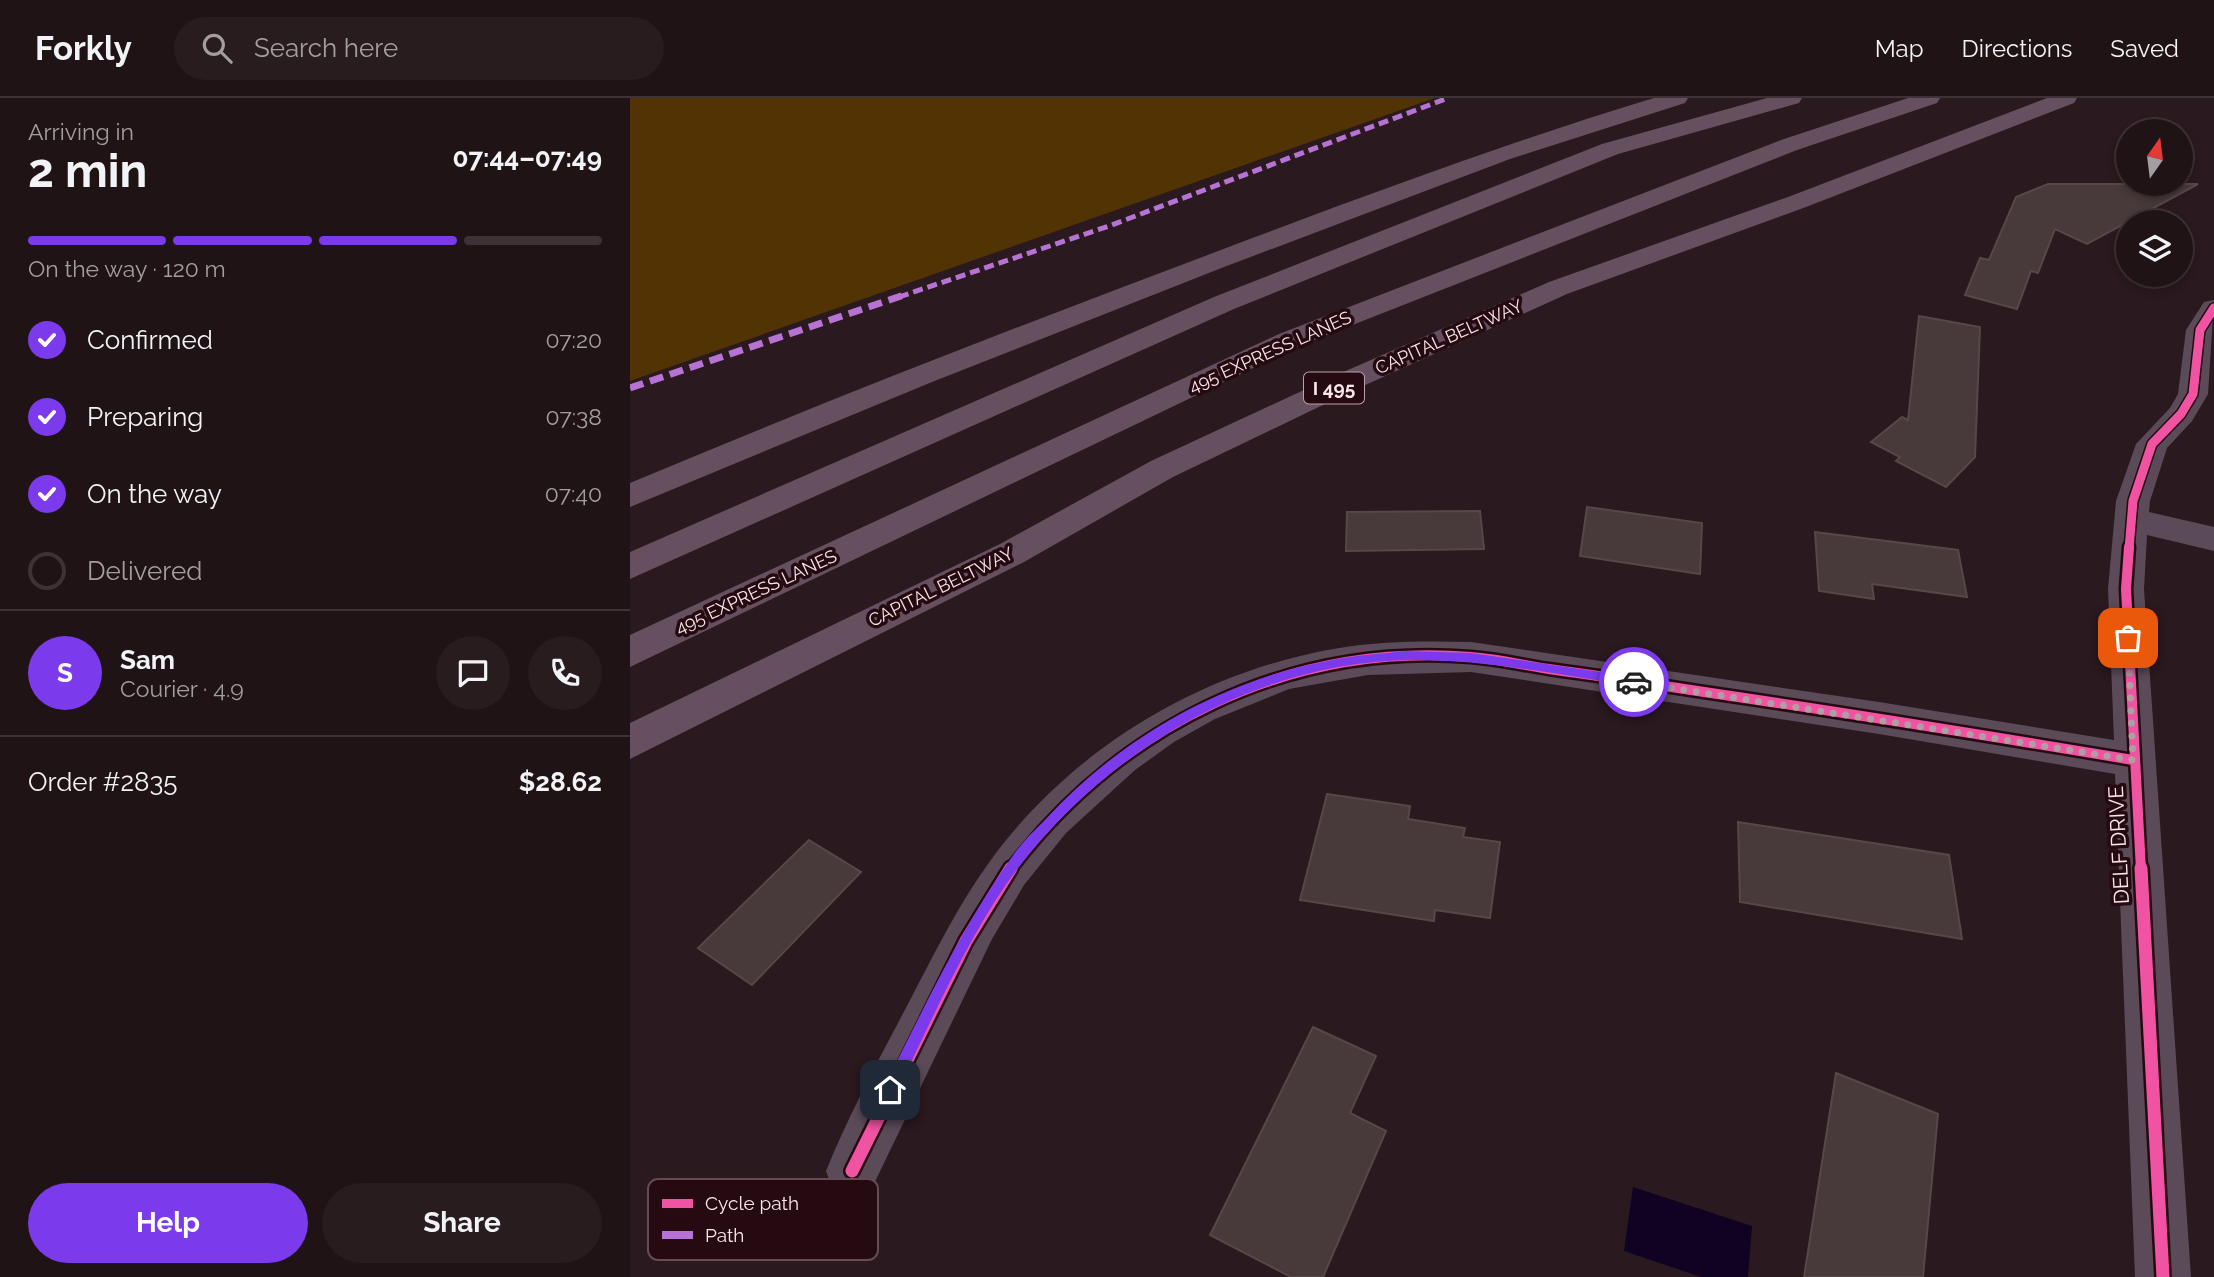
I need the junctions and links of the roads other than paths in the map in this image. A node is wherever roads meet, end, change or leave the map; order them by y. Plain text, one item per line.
1 (1677, 98) edge
2 (1791, 98) edge
3 (1929, 98) edge
4 (2066, 98) edge
5 (2214, 308) edge
6 (630, 496) edge
7 (2130, 519) junction
8 (2214, 539) edge
9 (630, 566) edge
10 (630, 652) edge
11 (630, 742) edge
12 (2133, 760) junction
13 (852, 1171) dead end
14 (2163, 1277) edge

1 - 6 highway
2 - 9 highway
3 - 10 highway, 495 EXPRESS LANES
4 - 11 highway, CAPITAL BELTWAY / I 495
5 - 7 street, DELF DRIVE
7 - 8 street
7 - 12 street, DELF DRIVE
12 - 13 street
12 - 14 street, DELF DRIVE

